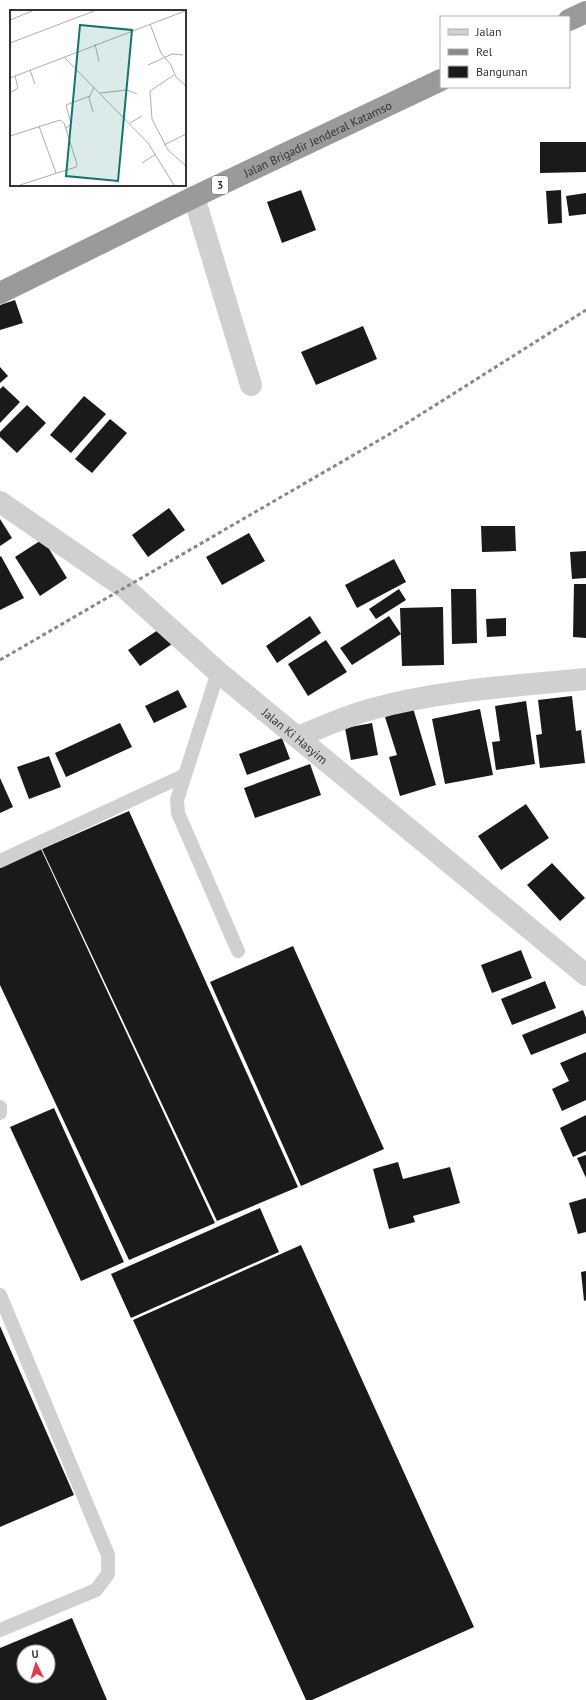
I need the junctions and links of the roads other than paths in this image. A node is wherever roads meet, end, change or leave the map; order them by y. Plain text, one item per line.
1 (586, 12) edge
2 (570, 20) edge
3 (440, 80) edge
4 (194, 197) junction
5 (0, 293) edge
6 (251, 385) dead end
7 (0, 502) edge
8 (218, 672) junction
9 (586, 679) edge
10 (298, 737) junction
11 (185, 775) junction
12 (0, 861) edge
13 (238, 951) dead end
14 (586, 975) edge
15 (0, 1108) edge
16 (0, 1113) edge
17 (0, 1295) edge
18 (0, 1630) edge

1 - 2 highway
3 - 4 highway, Jalan Brigadir Jenderal Katamso / 3
4 - 5 highway, Jalan Brigadir Jenderal Katamso / 3
4 - 6 street
7 - 8 street, Jalan Ki Hasyim
8 - 10 street, Jalan Ki Hasyim
8 - 11 lane
9 - 10 street
10 - 14 street, Jalan Ki Hasyim
11 - 12 lane
11 - 13 lane
15 - 16 lane
17 - 18 lane

